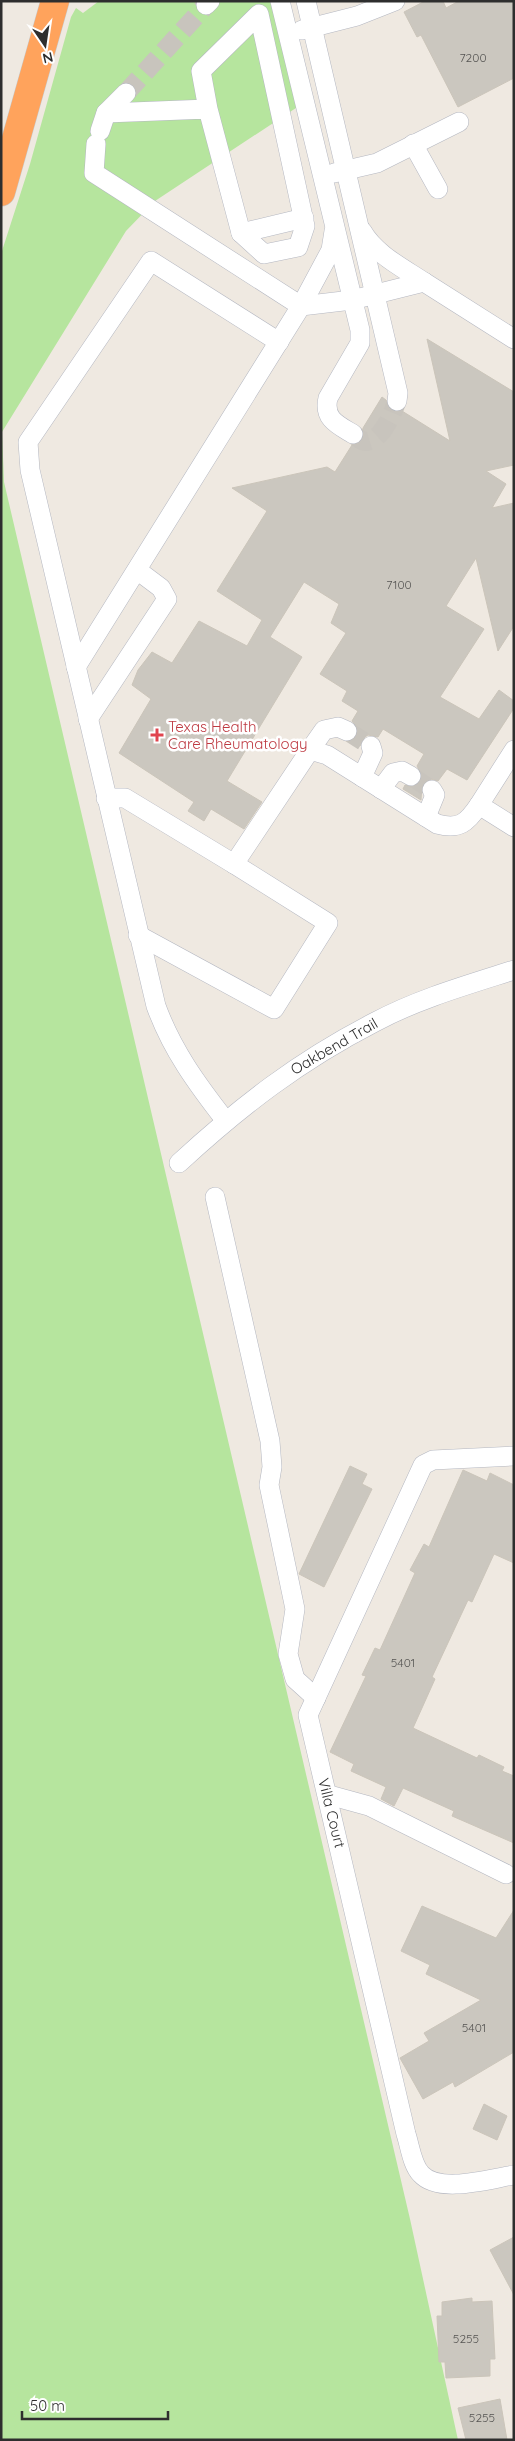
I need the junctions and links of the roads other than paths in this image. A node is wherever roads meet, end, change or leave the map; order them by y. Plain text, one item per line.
1 (55, 1) edge
2 (280, 1) edge
3 (306, 1) edge
4 (395, 1) edge
5 (365, 7) edge
6 (254, 8) edge
7 (312, 28) junction
8 (288, 33) junction
9 (126, 93) tunnel mouth
10 (208, 109) junction
11 (106, 113) junction
12 (459, 122) dead end
13 (413, 144) junction
14 (345, 170) junction
15 (322, 176) junction
16 (296, 182) junction
17 (438, 190) dead end
18 (1, 192) edge
19 (304, 218) junction
20 (357, 218) junction
21 (334, 222) junction
22 (241, 233) junction
23 (424, 282) junction
24 (374, 294) junction
25 (352, 300) junction
26 (302, 306) junction
27 (514, 339) edge
28 (280, 342) junction
29 (397, 401) tunnel mouth
30 (353, 434) tunnel mouth
31 (136, 570) junction
32 (76, 667) junction
33 (88, 720) junction
34 (347, 731) tunnel mouth
35 (371, 746) dead end
36 (310, 750) junction
37 (514, 750) edge
38 (411, 776) tunnel mouth
39 (362, 777) junction
40 (381, 789) junction
41 (432, 790) dead end
42 (106, 798) junction
43 (479, 805) junction
44 (426, 817) junction
45 (514, 828) edge
46 (234, 864) junction
47 (138, 936) junction
48 (514, 970) edge
49 (225, 1120) junction
50 (178, 1163) dead end
51 (215, 1196) dead end
52 (514, 1456) edge
53 (316, 1698) junction
54 (329, 1795) junction
55 (506, 1874) dead end
56 (514, 2175) edge

1 - 18 highway
2 - 8 street
3 - 7 street
4 - 5 street
5 - 7 street
6 - 10 street
6 - 16 street
7 - 8 street
7 - 14 street
8 - 15 street
9 - 11 street
10 - 11 street
10 - 22 street
11 - 26 street
12 - 13 street
13 - 14 street
13 - 17 street
14 - 15 street
14 - 20 street
15 - 16 street
15 - 21 street
16 - 19 street
19 - 22 street
19 - 22 street
20 - 23 street
20 - 24 street
21 - 25 street
21 - 26 street
23 - 24 street
23 - 27 street
24 - 25 street
24 - 29 street
25 - 26 street
25 - 30 street
26 - 28 street
28 - 31 street
28 - 32 street
31 - 32 street
31 - 33 street
32 - 33 street
33 - 42 street
34 - 36 street
35 - 39 street
36 - 39 street
36 - 46 street
37 - 43 street
38 - 40 street
39 - 40 street
40 - 44 street
41 - 44 street
42 - 46 street
42 - 47 street
43 - 44 street
43 - 45 street
46 - 47 street
47 - 49 street
48 - 49 street, Oakbend Trail
49 - 50 street, Oakbend Trail
51 - 53 street
52 - 53 street, Villa Court
53 - 54 street, Villa Court
54 - 55 street
54 - 56 street, Villa Court

